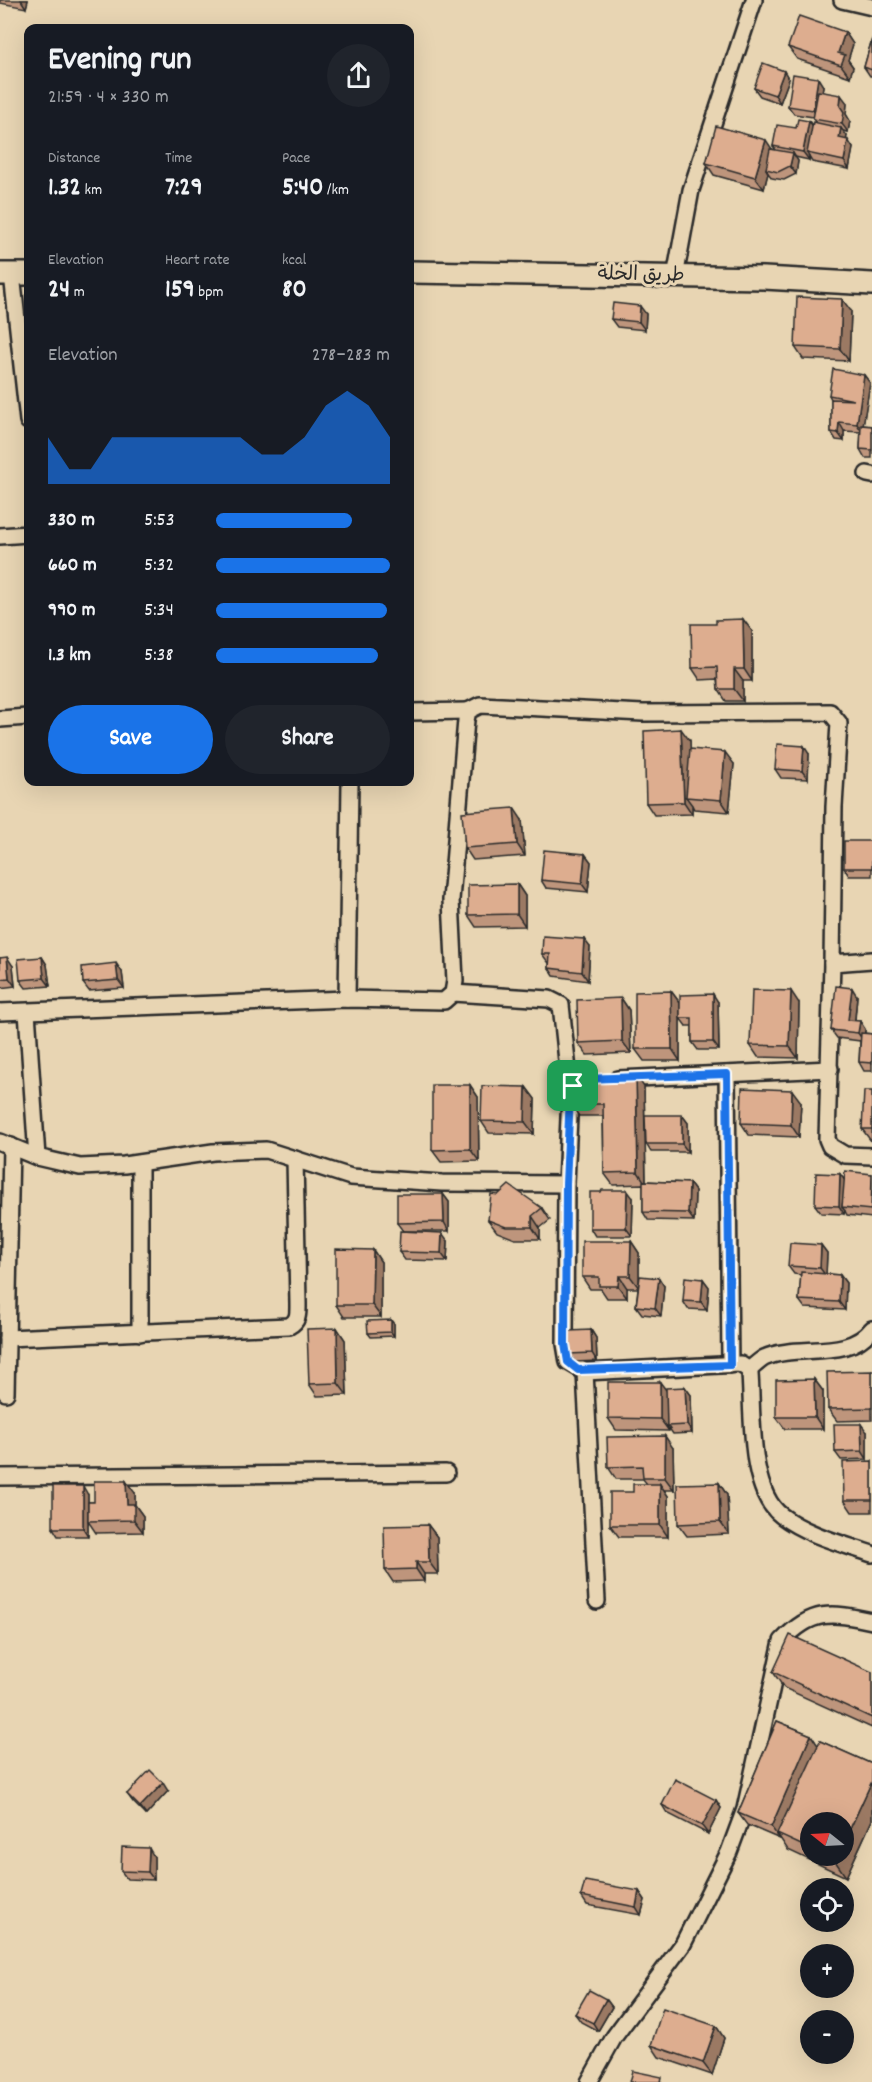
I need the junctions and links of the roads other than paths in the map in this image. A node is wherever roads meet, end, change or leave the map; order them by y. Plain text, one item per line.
1 (754, 0) edge
2 (842, 0) edge
3 (872, 7) edge
4 (414, 272) edge
5 (13, 274) edge
6 (675, 277) junction
7 (872, 285) edge
8 (24, 382) edge
9 (24, 534) edge
10 (0, 536) edge
11 (468, 711) junction
12 (414, 712) edge
13 (24, 717) edge
14 (0, 719) edge
15 (350, 786) edge
16 (872, 960) edge
17 (832, 963) junction
18 (453, 993) junction
19 (347, 999) junction
20 (0, 1012) edge
21 (27, 1012) junction
22 (830, 1069) junction
23 (727, 1074) junction
24 (573, 1086) junction
25 (5, 1144) edge
26 (872, 1156) edge
27 (37, 1157) junction
28 (295, 1159) junction
29 (140, 1163) junction
30 (566, 1184) junction
31 (872, 1329) edge
32 (140, 1333) junction
33 (7, 1338) junction
34 (730, 1365) junction
35 (749, 1370) junction
36 (585, 1372) junction
37 (6, 1393) dead end
38 (446, 1473) dead end
39 (0, 1477) edge
40 (872, 1554) edge
41 (597, 1601) dead end
42 (872, 1621) edge
43 (589, 2082) edge

1 - 6 street
2 - 3 street
4 - 6 street, طريق الخلة
5 - 8 street
6 - 7 street, طريق الخلة
9 - 10 street
11 - 12 street
11 - 17 street
11 - 18 street
13 - 14 street
15 - 19 street
16 - 17 street
17 - 22 street
18 - 19 street
18 - 24 street
19 - 21 street
20 - 21 street
21 - 27 street
22 - 23 street
22 - 26 street
23 - 24 street
23 - 34 street
24 - 30 street
25 - 27 street
25 - 33 street
27 - 29 street
28 - 29 street
28 - 30 street
28 - 32 street
29 - 32 street
30 - 36 street
31 - 35 street
32 - 33 street
33 - 37 street
34 - 35 street
34 - 36 street
35 - 40 street
36 - 41 street
38 - 39 street
42 - 43 street

